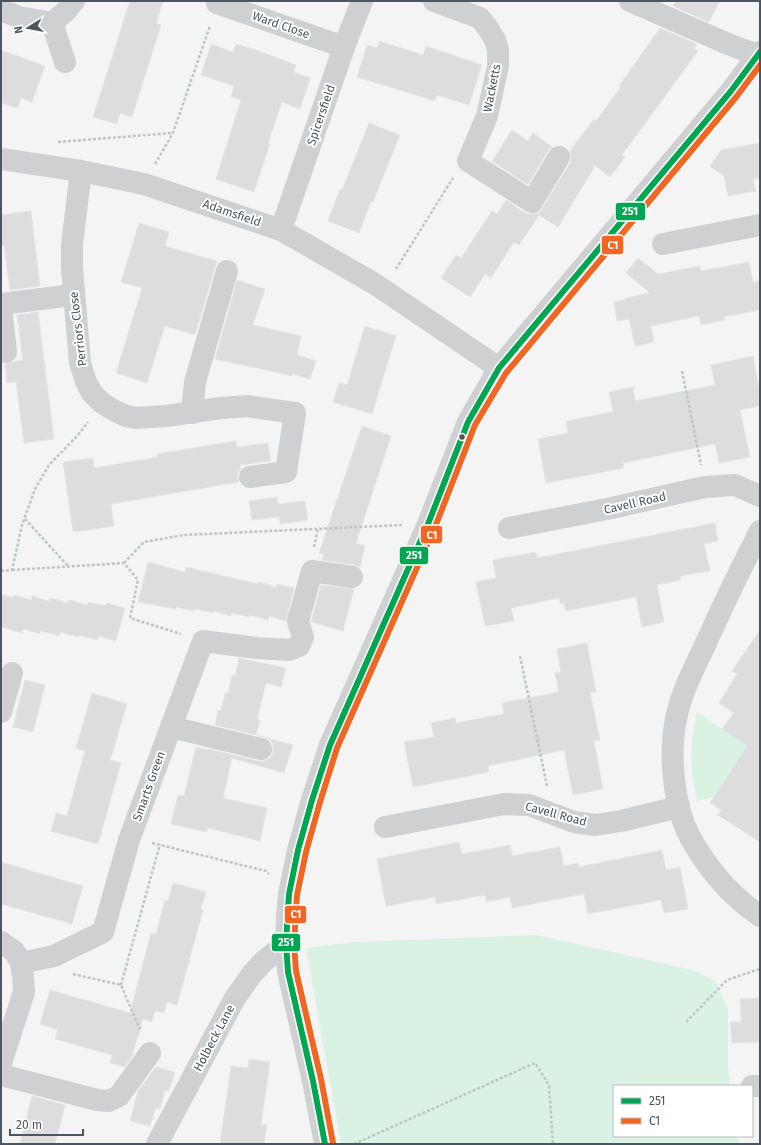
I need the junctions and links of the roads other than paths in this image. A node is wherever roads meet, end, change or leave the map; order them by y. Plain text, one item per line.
1 (74, 1) edge
2 (362, 1) edge
3 (434, 1) edge
4 (630, 1) edge
5 (217, 3) road end
6 (1, 10) edge
7 (52, 23) junction
8 (344, 47) junction
9 (759, 54) edge
10 (65, 62) dead end
11 (559, 157) dead end
12 (1, 159) edge
13 (81, 172) junction
14 (760, 225) edge
15 (281, 230) junction
16 (663, 244) dead end
17 (227, 271) dead end
18 (73, 295) junction
19 (1, 304) edge
20 (1, 307) edge
21 (6, 352) dead end
22 (499, 368) junction
23 (192, 413) junction
24 (250, 477) dead end
25 (760, 496) edge
26 (509, 528) dead end
27 (760, 531) edge
28 (752, 567) edge
29 (352, 577) dead end
30 (12, 673) dead end
31 (1, 712) edge
32 (171, 727) junction
33 (261, 749) dead end
34 (679, 807) junction
35 (385, 827) dead end
36 (760, 916) edge
37 (1, 942) edge
38 (286, 944) junction
39 (21, 963) junction
40 (150, 1053) road end
41 (1, 1063) edge
42 (1, 1075) edge
43 (157, 1144) edge
44 (325, 1144) edge

1 - 7 street
2 - 8 street, Spicersfield
3 - 11 street, Wacketts
4 - 9 street
5 - 8 street, Ward Close
6 - 7 street
7 - 10 street
8 - 15 street, Spicersfield
9 - 22 street
12 - 13 street, Adamsfield
13 - 15 street, Adamsfield
13 - 18 street, Perriors Close
14 - 16 street
15 - 22 street, Adamsfield
17 - 23 street
18 - 19 street
18 - 23 street, Perriors Close
20 - 21 street
22 - 38 street
23 - 24 street, Perriors Close
25 - 26 street, Cavell Road
27 - 28 street
28 - 34 street
29 - 32 street, Smarts Green
30 - 31 street
32 - 33 street
32 - 39 street, Smarts Green
34 - 35 street, Cavell Road
34 - 36 street
37 - 39 street
38 - 43 street, Holbeck Lane
38 - 44 street
39 - 41 street
40 - 42 street

